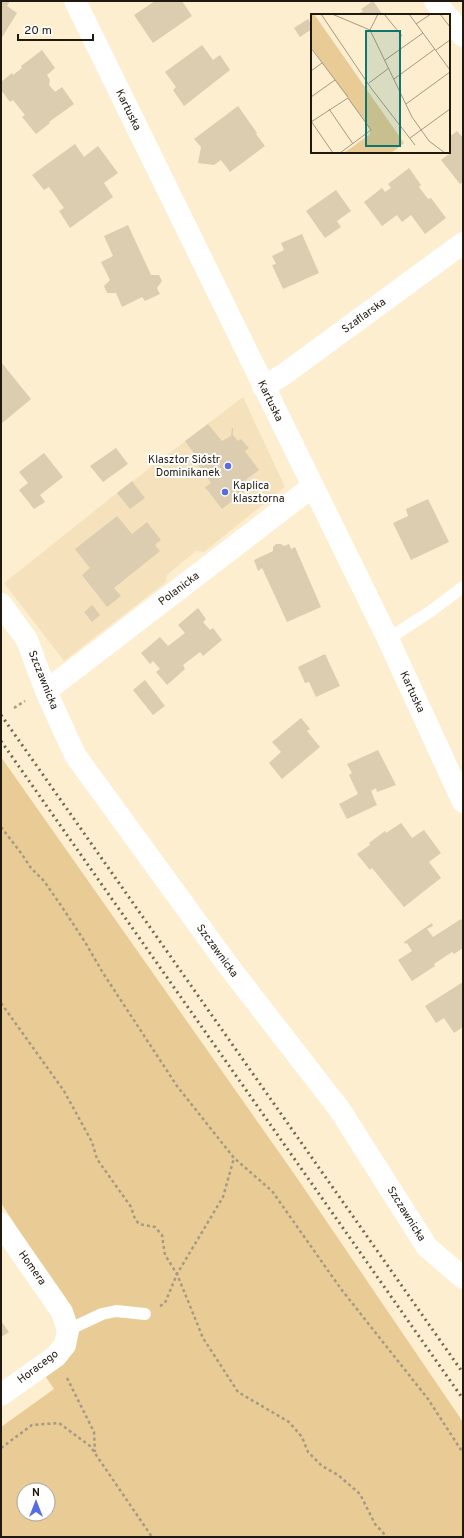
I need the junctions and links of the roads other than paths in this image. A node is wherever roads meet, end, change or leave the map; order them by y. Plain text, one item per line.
1 (75, 1) edge
2 (435, 1) edge
3 (445, 14) edge
4 (450, 19) edge
5 (463, 36) edge
6 (463, 243) edge
7 (263, 387) junction
8 (312, 487) junction
9 (463, 587) edge
10 (1, 604) edge
11 (388, 639) junction
12 (46, 691) junction
13 (463, 802) edge
14 (2, 1227) edge
15 (463, 1278) edge
16 (145, 1314) road end
17 (65, 1321) junction
18 (1, 1395) edge

1 - 7 street, Kartuska
2 - 3 street
4 - 5 street
6 - 7 street, Szaflarska
7 - 8 street, Kartuska
8 - 11 street, Kartuska
8 - 12 street, Polanicka
9 - 11 lane
10 - 12 street, Szczawnicka
11 - 13 street, Kartuska
12 - 15 street, Szczawnicka
14 - 17 street, Homera
16 - 17 lane
17 - 18 street, Horacego

